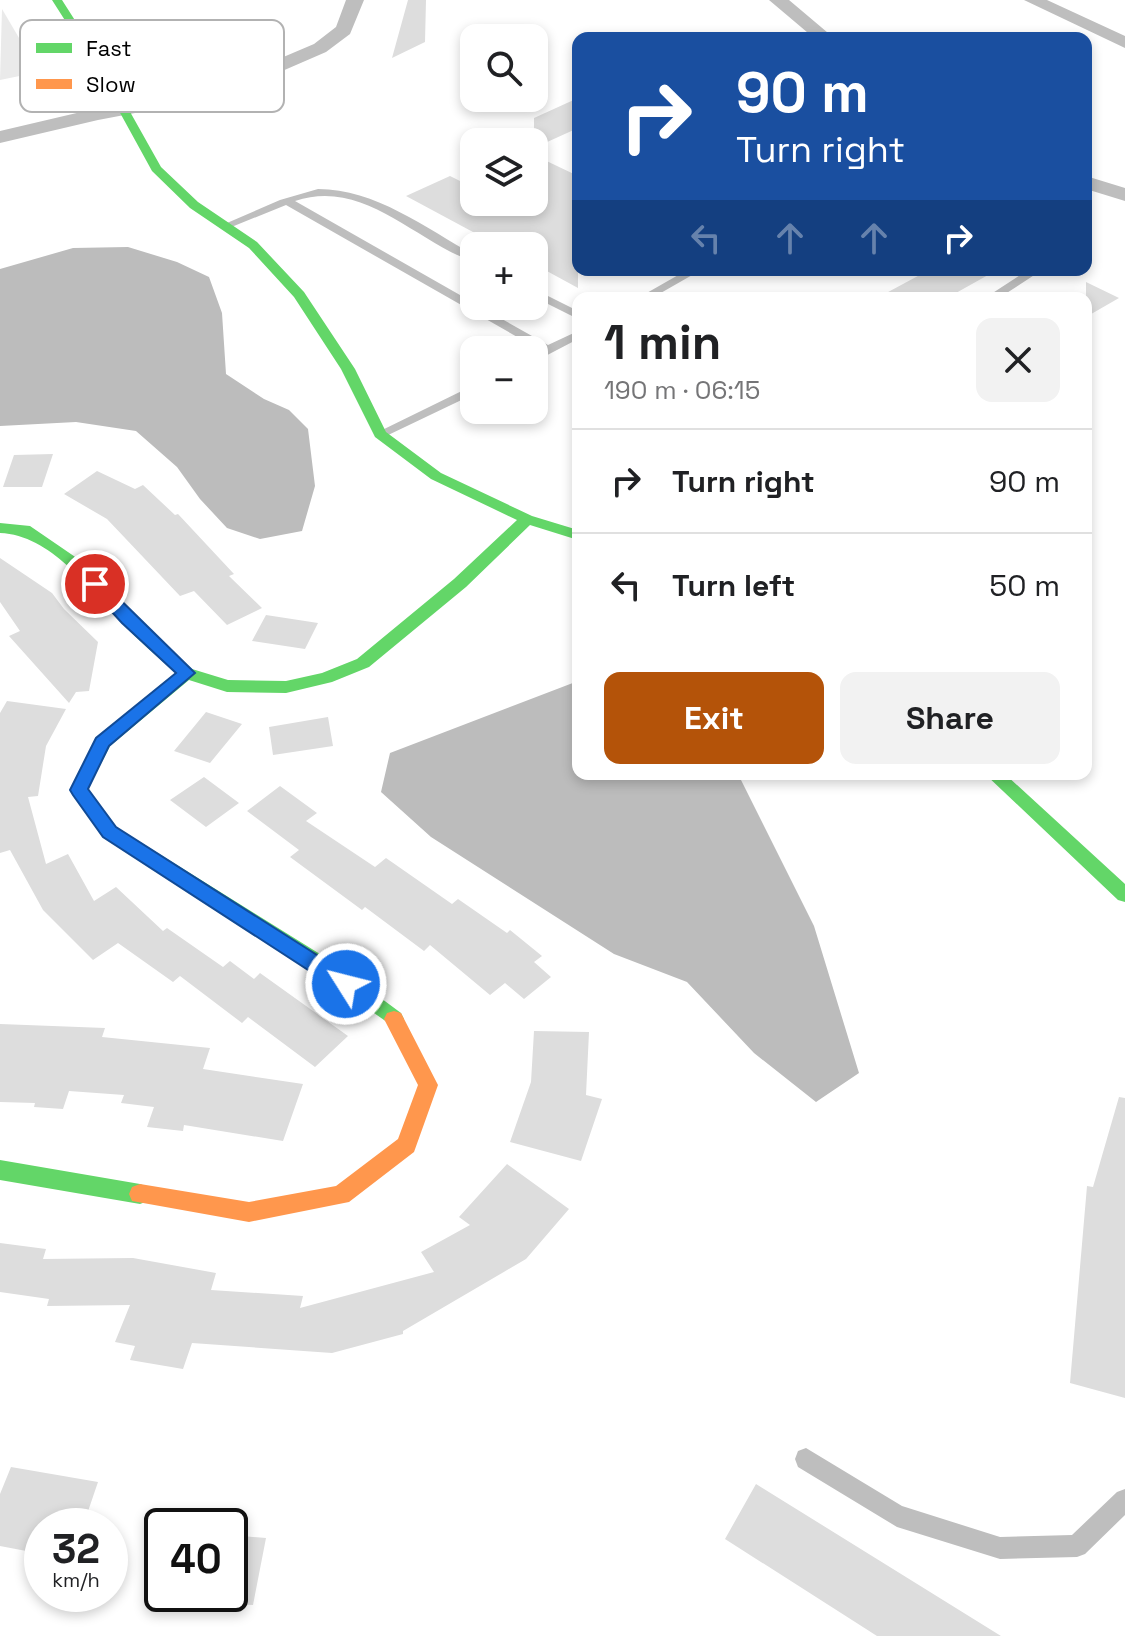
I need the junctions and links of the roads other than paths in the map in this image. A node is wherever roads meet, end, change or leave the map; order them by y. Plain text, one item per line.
1 (57, 0) edge
2 (355, 0) edge
3 (778, 0) edge
4 (1033, 0) edge
5 (70, 20) edge
6 (1125, 22) edge
7 (818, 32) edge
8 (1087, 32) edge
9 (1092, 35) edge
10 (1125, 43) edge
11 (284, 64) edge
12 (117, 112) edge
13 (123, 112) edge
14 (0, 137) edge
15 (1092, 184) edge
16 (1125, 195) edge
17 (289, 202) junction
18 (225, 226) junction
19 (460, 251) edge
20 (684, 276) edge
21 (1026, 276) edge
22 (655, 292) edge
23 (1001, 292) edge
24 (548, 300) edge
25 (572, 313) edge
26 (524, 336) edge
27 (572, 337) edge
28 (548, 350) edge
29 (460, 396) edge
30 (380, 434) junction
31 (527, 519) junction
32 (0, 528) edge
33 (572, 533) edge
34 (186, 673) junction
35 (1000, 780) edge
36 (1125, 895) edge
37 (0, 1170) edge
38 (806, 1459) dead end
39 (1125, 1500) edge

1 - 5 street
2 - 11 street
3 - 7 street
4 - 8 street
6 - 9 street
9 - 10 street
12 - 14 street
13 - 18 street
15 - 16 street
17 - 18 lane
17 - 19 lane
17 - 26 lane
18 - 30 street
20 - 22 lane
21 - 23 lane
24 - 25 lane
27 - 28 lane
29 - 30 lane
30 - 31 street
31 - 33 street
31 - 34 street
32 - 34 street
34 - 37 street
35 - 36 street
38 - 39 lane

